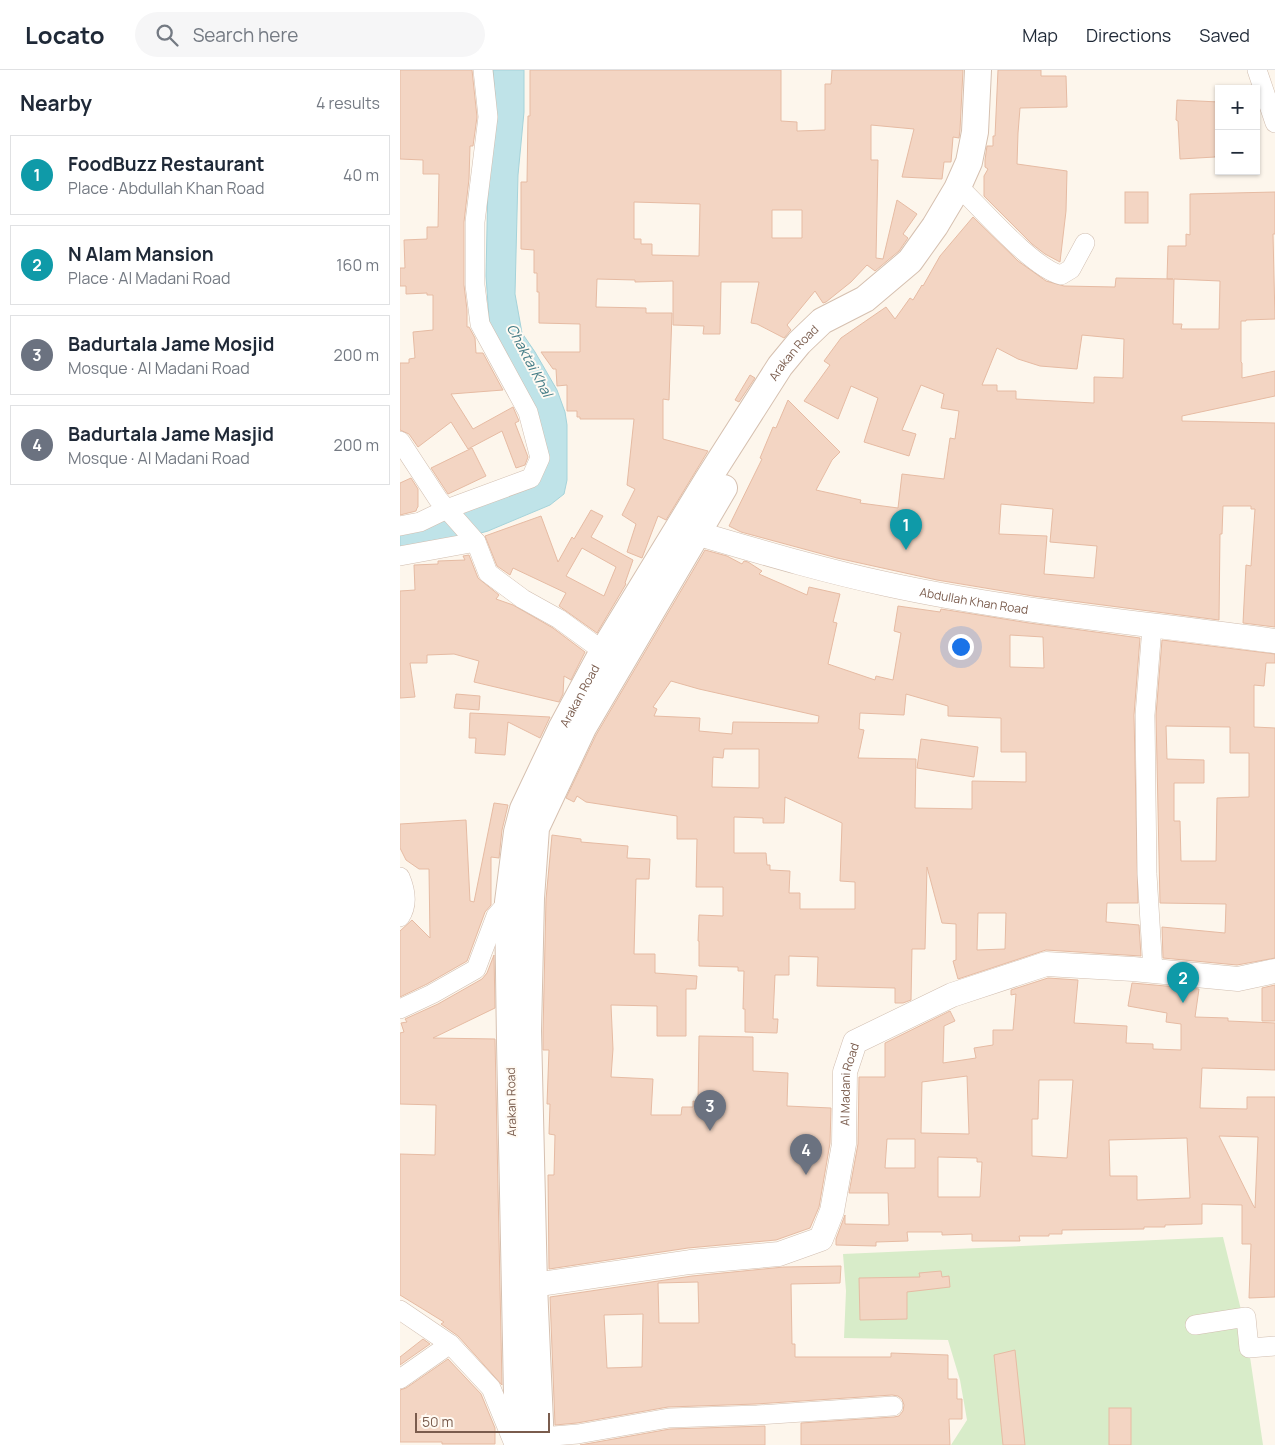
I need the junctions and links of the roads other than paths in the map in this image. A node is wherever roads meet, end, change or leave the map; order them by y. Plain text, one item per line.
1 (483, 70) edge
2 (978, 70) edge
3 (986, 70) edge
4 (1257, 70) edge
5 (1275, 123) edge
6 (966, 194) junction
7 (1084, 243) dead end
8 (400, 441) edge
9 (449, 511) junction
10 (400, 526) edge
11 (688, 531) junction
12 (476, 542) junction
13 (400, 556) edge
14 (1152, 627) junction
15 (1275, 641) edge
16 (603, 651) junction
17 (400, 878) edge
18 (508, 902) junction
19 (400, 917) edge
20 (1153, 971) junction
21 (1275, 971) edge
22 (400, 1009) edge
23 (534, 1285) junction
24 (400, 1310) edge
25 (1195, 1325) dead end
26 (450, 1344) junction
27 (1275, 1346) edge
28 (400, 1379) edge
29 (893, 1406) dead end
30 (534, 1442) edge
31 (514, 1445) edge

1 - 9 street
2 - 11 main road, Arakan Road
3 - 6 main road, Arakan Road
4 - 5 street
6 - 7 street
6 - 11 main road, Arakan Road
8 - 9 street
9 - 10 street
9 - 12 street
11 - 14 street, Abdullah Khan Road
11 - 16 main road, Arakan Road
11 - 23 main road, Arakan Road
12 - 13 street
12 - 16 street
14 - 15 street, Abdullah Khan Road
14 - 20 street
16 - 18 main road, Arakan Road
17 - 19 street
18 - 22 street
18 - 30 main road, Arakan Road
20 - 21 street, Al Madani Road
20 - 23 street, Al Madani Road
23 - 30 main road, Arakan Road
24 - 26 street
25 - 27 street
26 - 28 street
26 - 31 street
29 - 30 street

